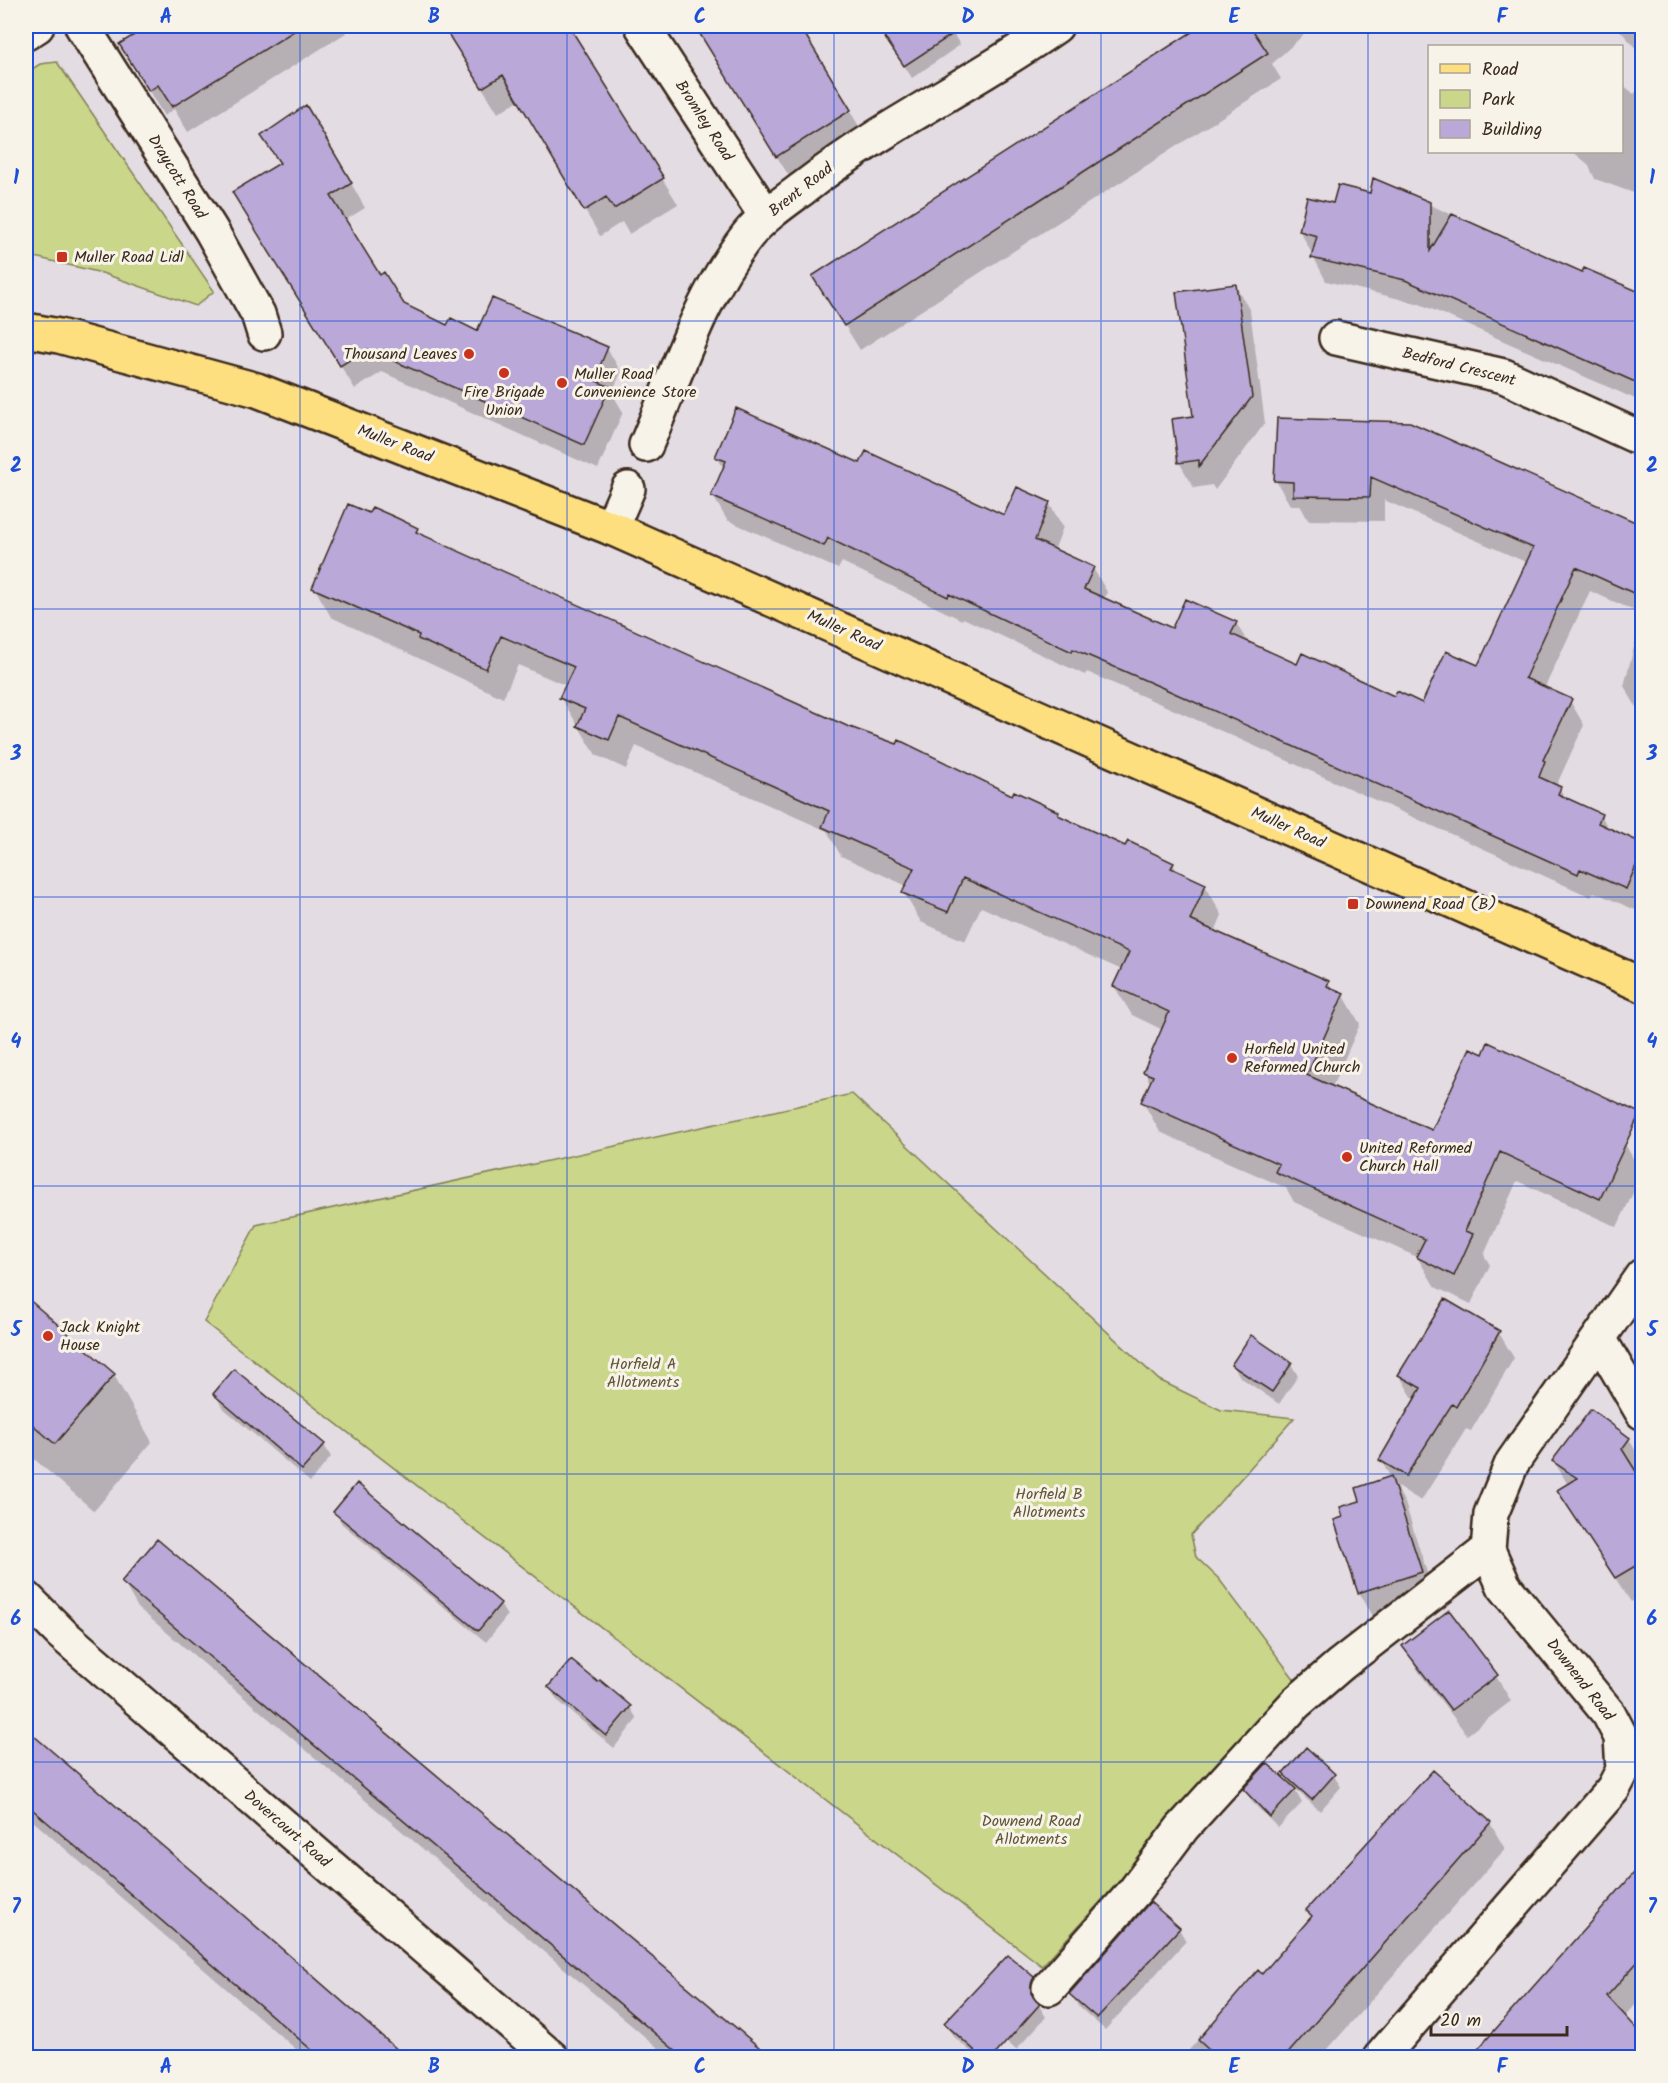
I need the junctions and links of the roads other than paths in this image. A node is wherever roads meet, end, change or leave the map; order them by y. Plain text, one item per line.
1 (37, 26) edge
2 (82, 26) edge
3 (642, 26) edge
4 (1056, 26) edge
5 (26, 33) edge
6 (766, 216) junction
7 (26, 330) edge
8 (264, 333) dead end
9 (1336, 338) dead end
10 (1642, 439) edge
11 (646, 445) dead end
12 (628, 489) dead end
13 (611, 528) junction
14 (1642, 985) edge
15 (1642, 1276) edge
16 (1600, 1340) junction
17 (1642, 1412) edge
18 (1488, 1550) junction
19 (26, 1598) edge
20 (1632, 1747) edge
21 (1049, 1988) dead end
22 (552, 2058) edge
23 (1380, 2058) edge

1 - 5 street
2 - 8 street, Draycott Road
3 - 6 street, Bromley Road
4 - 6 street, Brent Road
6 - 11 street, Brent Road
7 - 13 main road, Muller Road
9 - 10 street, Bedford Crescent
12 - 13 street
13 - 14 main road, Muller Road
15 - 16 street, Downend Road
16 - 17 street
16 - 18 street, Downend Road
18 - 20 street, Downend Road
18 - 21 street
19 - 22 street, Dovercourt Road
20 - 23 street, Downend Road

